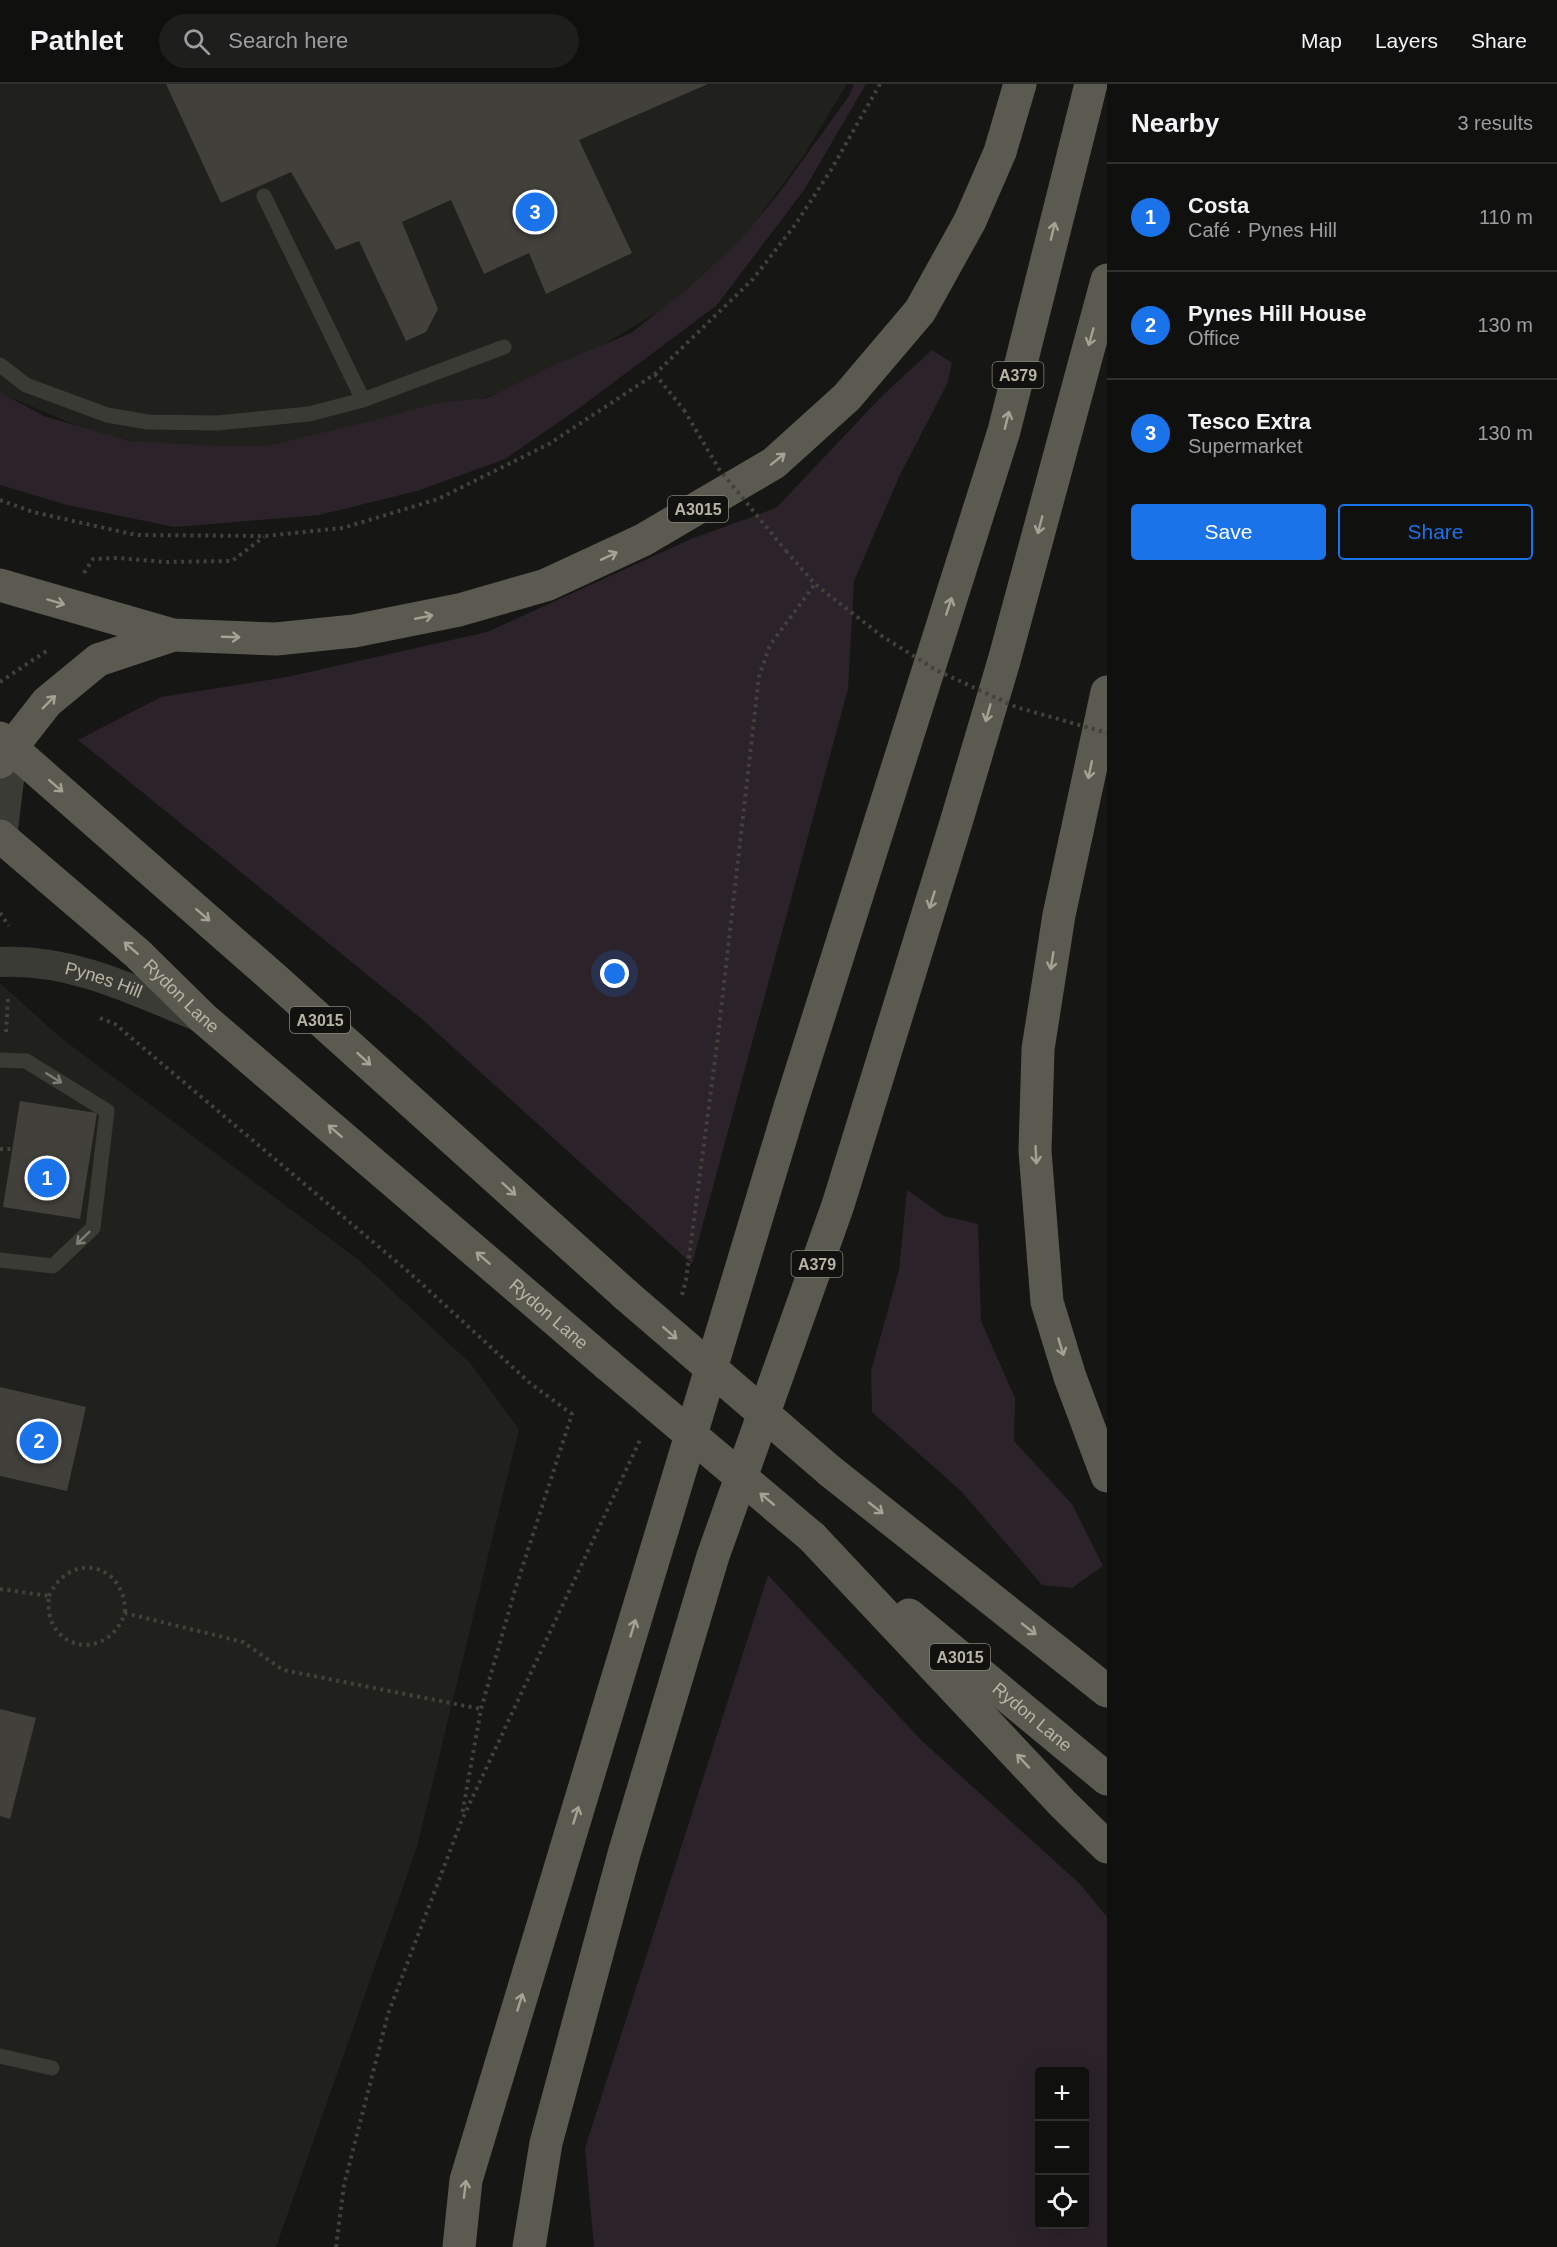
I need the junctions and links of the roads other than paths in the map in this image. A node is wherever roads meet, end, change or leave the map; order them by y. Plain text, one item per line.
1 (1020, 84) edge
2 (1091, 84) edge
3 (264, 196) dead end
4 (1107, 280) edge
5 (504, 347) dead end
6 (0, 365) edge
7 (363, 400) junction
8 (0, 585) edge
9 (173, 635) junction
10 (1107, 692) edge
11 (4, 749) edge
12 (1, 838) edge
13 (6, 961) edge
14 (203, 1018) junction
15 (0, 1060) edge
16 (0, 1260) edge
17 (1107, 1476) edge
18 (812, 1537) junction
19 (1107, 1691) edge
20 (1107, 1779) edge
21 (1107, 1847) edge
22 (0, 2056) edge
23 (52, 2068) dead end
24 (459, 2247) edge
25 (529, 2247) edge

9 -> 1 main road, A3015
24 -> 2 main road, A379
3 - 7 lane
4 -> 25 main road, A379
5 - 7 lane
6 - 7 lane
8 -> 9 main road, A3015
11 -> 9 main road
10 -> 17 main road
11 - 12 street
11 -> 19 main road, A3015, bridge
14 -> 12 main road, Rydon Lane / A3015
13 - 14 street, Pynes Hill
18 -> 14 main road, Rydon Lane / A3015, bridge
15 -> 16 lane
18 - 20 main road, Rydon Lane / A3015
21 -> 18 main road
22 - 23 lane

